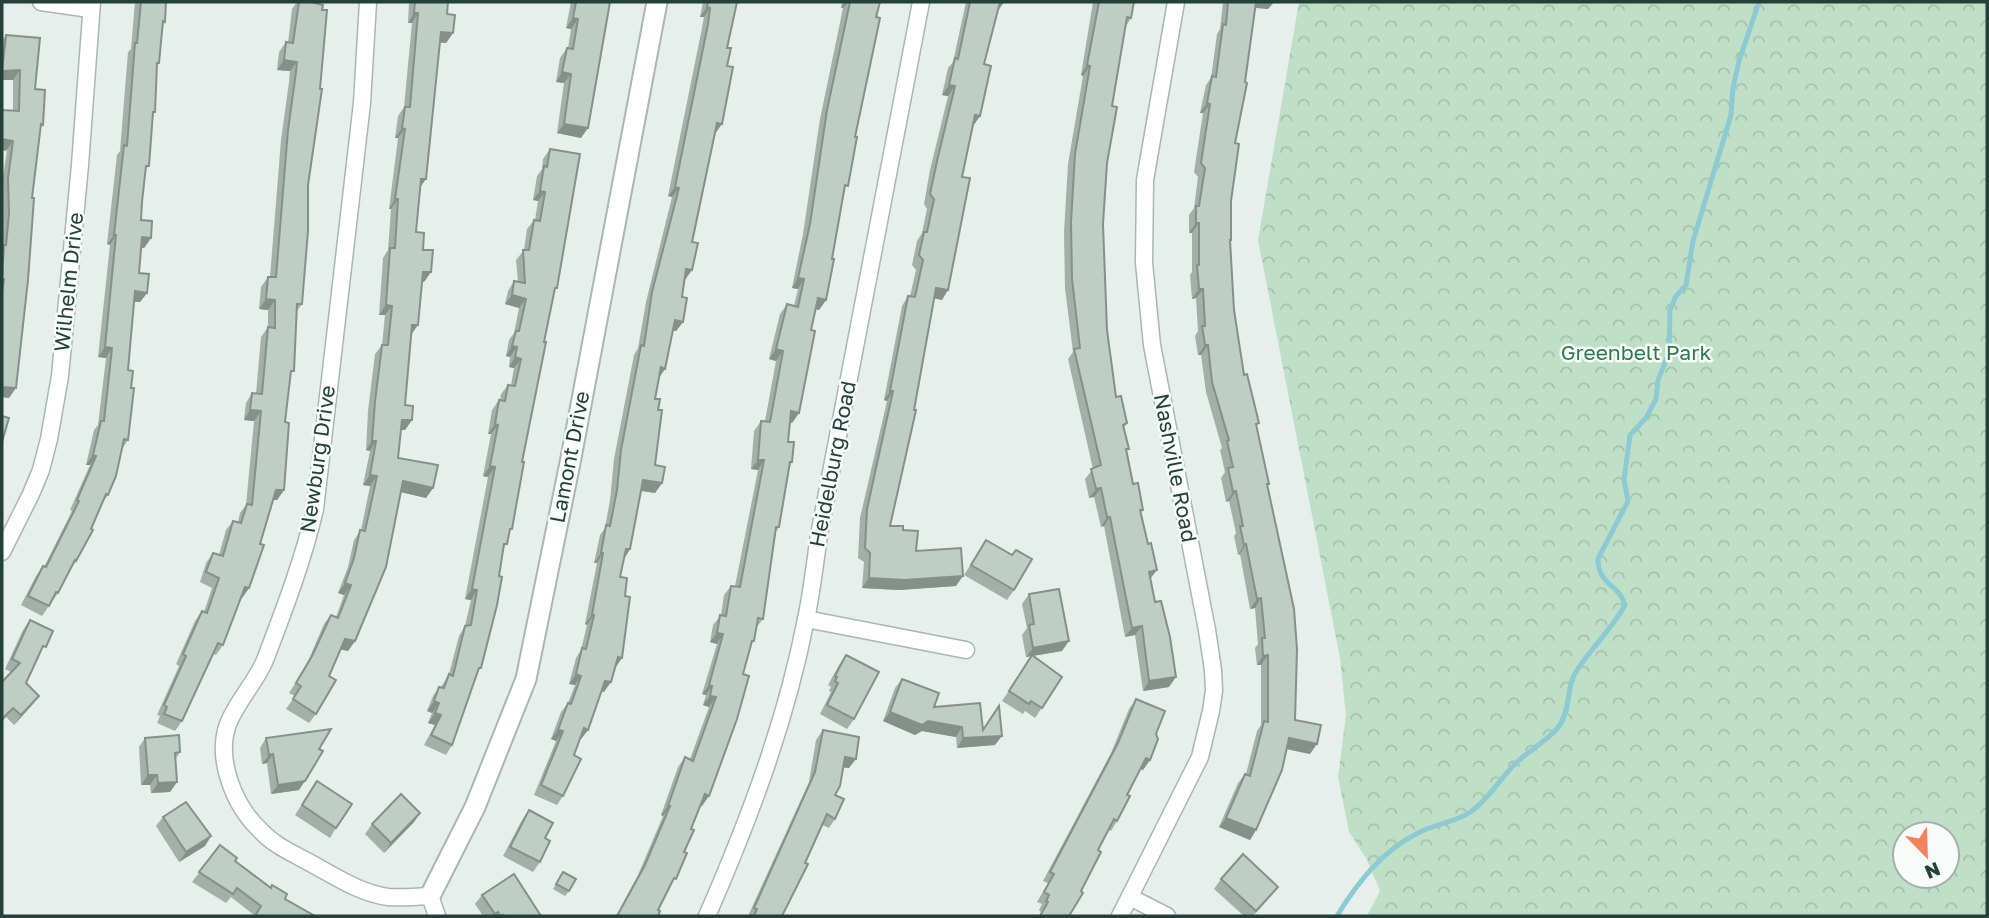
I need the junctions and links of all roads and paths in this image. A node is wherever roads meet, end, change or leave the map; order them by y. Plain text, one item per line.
1 (41, 2) edge
2 (368, 2) edge
3 (657, 2) edge
4 (921, 2) edge
5 (1176, 2) edge
6 (91, 6) edge
7 (2, 552) edge
8 (806, 619) junction
9 (967, 650) dead end
10 (430, 896) junction
11 (1130, 897) junction
12 (437, 916) edge
13 (707, 916) edge
14 (1120, 916) edge
15 (1167, 916) edge

1 - 6 street
2 - 10 street, Newburg Drive
3 - 10 street, Lamont Drive
4 - 8 street, Heidelburg Road
5 - 11 street, Nashville Road
6 - 7 street, Wilhelm Drive
8 - 9 street
8 - 13 street, Heidelburg Road
10 - 12 street
11 - 14 street, Nashville Road
11 - 15 street

